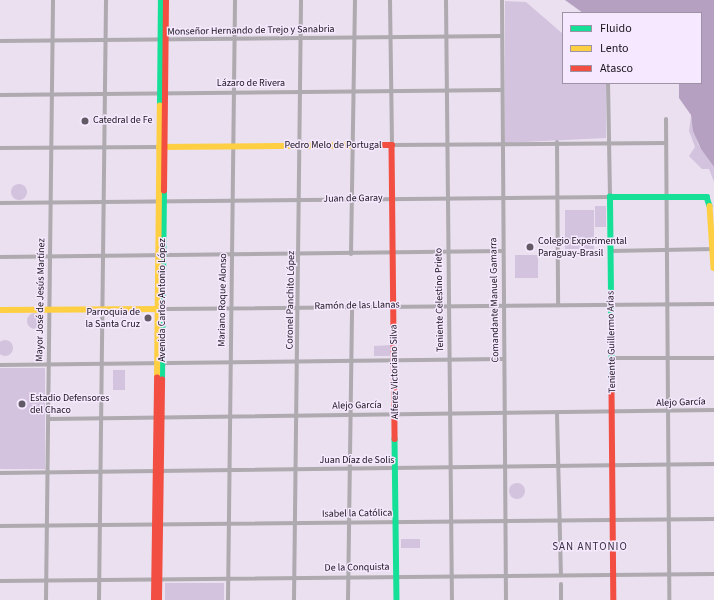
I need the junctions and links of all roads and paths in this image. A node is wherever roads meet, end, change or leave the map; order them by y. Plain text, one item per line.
1 (52, 0) edge
2 (106, 0) edge
3 (161, 0) edge
4 (166, 0) edge
5 (235, 0) edge
6 (301, 0) edge
7 (354, 0) edge
8 (390, 0) edge
9 (446, 0) edge
10 (502, 0) edge
11 (502, 36) junction
12 (354, 37) junction
13 (445, 37) junction
14 (301, 38) junction
15 (390, 38) junction
16 (234, 39) junction
17 (106, 40) junction
18 (163, 40) junction
19 (0, 41) edge
20 (52, 41) junction
21 (608, 84) edge
22 (502, 90) junction
23 (391, 91) junction
24 (445, 91) junction
25 (234, 92) junction
26 (300, 92) junction
27 (355, 92) junction
28 (162, 93) junction
29 (52, 94) junction
30 (105, 94) junction
31 (0, 95) edge
32 (666, 119) dead end
33 (557, 142) junction
34 (610, 142) junction
35 (502, 143) junction
36 (666, 143) junction
37 (447, 144) junction
38 (392, 145) junction
39 (233, 146) junction
40 (300, 146) junction
41 (355, 146) junction
42 (104, 147) junction
43 (162, 147) junction
44 (0, 148) edge
45 (51, 148) junction
46 (666, 196) junction
47 (503, 197) junction
48 (557, 197) junction
49 (610, 197) junction
50 (392, 198) junction
51 (300, 199) junction
52 (352, 199) junction
53 (446, 199) junction
54 (232, 200) junction
55 (161, 201) junction
56 (104, 202) junction
57 (0, 203) edge
58 (50, 203) junction
59 (713, 249) edge
60 (666, 250) junction
61 (503, 251) junction
62 (611, 251) junction
63 (447, 252) junction
64 (300, 254) junction
65 (352, 254) junction
66 (393, 254) junction
67 (161, 255) junction
68 (231, 255) junction
69 (50, 256) junction
70 (103, 256) junction
71 (0, 257) edge
72 (714, 268) edge
73 (611, 303) junction
74 (558, 304) junction
75 (666, 304) junction
76 (714, 304) edge
77 (448, 305) junction
78 (504, 305) junction
79 (352, 306) junction
80 (393, 306) junction
81 (299, 307) junction
82 (230, 308) junction
83 (160, 309) junction
84 (0, 310) edge
85 (102, 310) junction
86 (49, 311) junction
87 (612, 358) junction
88 (667, 358) junction
89 (714, 358) edge
90 (504, 359) junction
91 (351, 360) junction
92 (394, 360) junction
93 (449, 360) junction
94 (298, 361) junction
95 (230, 362) junction
96 (160, 363) junction
97 (49, 364) junction
98 (103, 364) junction
99 (0, 365) edge
100 (714, 410) edge
101 (667, 412) junction
102 (505, 413) junction
103 (612, 413) junction
104 (396, 414) junction
105 (449, 414) junction
106 (557, 414) junction
107 (298, 415) junction
108 (350, 415) junction
109 (229, 416) junction
110 (158, 417) junction
111 (48, 419) junction
112 (102, 419) junction
113 (613, 464) junction
114 (667, 464) junction
115 (714, 464) edge
116 (504, 467) junction
117 (558, 467) junction
118 (451, 468) junction
119 (297, 469) junction
120 (350, 469) junction
121 (396, 469) junction
122 (229, 470) junction
123 (158, 471) junction
124 (100, 472) junction
125 (0, 473) edge
126 (48, 473) junction
127 (613, 519) junction
128 (668, 519) junction
129 (714, 519) edge
130 (451, 520) junction
131 (506, 520) junction
132 (560, 520) junction
133 (349, 522) junction
134 (396, 522) junction
135 (229, 523) junction
136 (296, 523) junction
137 (157, 524) junction
138 (100, 525) junction
139 (0, 526) edge
140 (47, 526) junction
141 (561, 574) junction
142 (614, 574) junction
143 (668, 574) junction
144 (714, 574) edge
145 (452, 575) junction
146 (506, 575) junction
147 (397, 576) junction
148 (348, 577) junction
149 (295, 578) junction
150 (228, 579) junction
151 (99, 580) junction
152 (157, 580) junction
153 (0, 581) edge
154 (47, 581) junction
155 (561, 584) dead end
156 (46, 600) edge
157 (99, 600) edge
158 (154, 600) edge
159 (159, 600) edge
160 (228, 600) edge
161 (294, 600) edge
162 (348, 600) edge
163 (397, 600) edge
164 (452, 600) edge
165 (506, 600) edge
166 (561, 600) edge
167 (614, 600) edge
168 (669, 600) edge

1 - 20 street, Mayor José de Jesús Martínez
2 - 17 street
3 - 18 street, Avenida Carlos Antonio López
4 - 18 street, Avenida Carlos Antonio López
5 - 16 street, Mariano Roque Alonso
6 - 14 street, Coronel Panchito López
7 - 12 street
8 - 15 street, Alferez Victoriano Silva
9 - 13 street, Teniente Celestino Prieto
10 - 11 street, Comandante Manuel Gamarra
11 - 13 street, Monseñor Hernando de Trejo y Sanabria
11 - 22 street, Comandante Manuel Gamarra
12 - 14 street, Monseñor Hernando de Trejo y Sanabria
12 - 15 street, Monseñor Hernando de Trejo y Sanabria
12 - 27 street
13 - 15 street, Monseñor Hernando de Trejo y Sanabria
13 - 24 street, Teniente Celestino Prieto
14 - 16 street, Monseñor Hernando de Trejo y Sanabria
14 - 26 street, Coronel Panchito López
15 - 23 street, Alferez Victoriano Silva
16 - 18 street, Monseñor Hernando de Trejo y Sanabria
16 - 25 street, Mariano Roque Alonso
17 - 18 street, Monseñor Hernando de Trejo y Sanabria
17 - 20 street, Monseñor Hernando de Trejo y Sanabria
17 - 30 street
18 - 28 street, Avenida Carlos Antonio López
19 - 20 street, Monseñor Hernando de Trejo y Sanabria
20 - 29 street, Mayor José de Jesús Martínez
21 - 34 street, Teniente Guillermo Arias
22 - 24 street, Lázaro de Rivera
22 - 35 street, Comandante Manuel Gamarra
23 - 24 street, Lázaro de Rivera
23 - 27 street, Lázaro de Rivera
23 - 38 street, Alferez Victoriano Silva
24 - 37 street, Teniente Celestino Prieto
25 - 26 street, Lázaro de Rivera
25 - 28 street, Lázaro de Rivera
25 - 39 street, Mariano Roque Alonso
26 - 27 street, Lázaro de Rivera
26 - 40 street, Coronel Panchito López
27 - 41 street
28 - 30 street, Lázaro de Rivera
28 - 43 street, Avenida Carlos Antonio López
29 - 30 street, Lázaro de Rivera
29 - 31 street, Lázaro de Rivera
29 - 45 street, Mayor José de Jesús Martínez
30 - 42 street
32 - 36 street
33 - 34 street, Pedro Melo de Portugal
33 - 35 street, Pedro Melo de Portugal
33 - 48 street
34 - 36 street, Pedro Melo de Portugal
34 - 49 street, Teniente Guillermo Arias
35 - 37 street, Pedro Melo de Portugal
35 - 47 street, Comandante Manuel Gamarra
36 - 46 street
37 - 38 street, Pedro Melo de Portugal
37 - 53 street, Teniente Celestino Prieto
38 - 41 street, Pedro Melo de Portugal
38 - 50 street, Alferez Victoriano Silva
39 - 40 street, Pedro Melo de Portugal
39 - 43 street, Pedro Melo de Portugal
39 - 54 street, Mariano Roque Alonso
40 - 41 street, Pedro Melo de Portugal
40 - 51 street, Coronel Panchito López
41 - 52 street
42 - 43 street, Pedro Melo de Portugal
42 - 45 street, Pedro Melo de Portugal
42 - 56 street
43 - 55 street, Avenida Carlos Antonio López
44 - 45 street, Pedro Melo de Portugal
45 - 58 street, Mayor José de Jesús Martínez
46 - 49 street, Juan de Garay
46 - 59 street, Juan de Garay
46 - 60 street
47 - 48 street, Juan de Garay
47 - 53 street, Juan de Garay
47 - 61 street, Comandante Manuel Gamarra
48 - 49 street, Juan de Garay
48 - 74 street
49 - 62 street, Teniente Guillermo Arias
50 - 52 street, Juan de Garay
50 - 53 street, Juan de Garay
50 - 66 street, Alferez Victoriano Silva
51 - 52 street, Juan de Garay
51 - 54 street, Juan de Garay
51 - 64 street, Coronel Panchito López
52 - 65 street
53 - 63 street, Teniente Celestino Prieto
54 - 55 street, Juan de Garay
54 - 68 street, Mariano Roque Alonso
55 - 56 street, Juan de Garay
55 - 67 street, Avenida Carlos Antonio López
56 - 58 street, Juan de Garay
56 - 70 street
57 - 58 street, Juan de Garay
58 - 69 street, Mayor José de Jesús Martínez
59 - 60 street
59 - 72 street
60 - 62 street
60 - 75 street
61 - 63 street
61 - 78 street, Comandante Manuel Gamarra
62 - 73 street, Teniente Guillermo Arias
63 - 66 street
63 - 77 street, Teniente Celestino Prieto
64 - 65 street
64 - 68 street
64 - 81 street, Coronel Panchito López
65 - 66 street
66 - 80 street, Alferez Victoriano Silva
67 - 68 street
67 - 70 street
67 - 83 street, Avenida Carlos Antonio López
68 - 82 street, Mariano Roque Alonso
69 - 70 street
69 - 71 street
69 - 86 street, Mayor José de Jesús Martínez
70 - 85 street
73 - 74 street, Ramón de las Llanas
73 - 75 street, Ramón de las Llanas
73 - 87 street, Teniente Guillermo Arias
74 - 78 street, Ramón de las Llanas
75 - 76 street, Ramón de las Llanas
75 - 88 street
77 - 78 street, Ramón de las Llanas
77 - 80 street, Ramón de las Llanas
77 - 93 street, Teniente Celestino Prieto
78 - 90 street, Comandante Manuel Gamarra
79 - 80 street, Ramón de las Llanas
79 - 81 street, Ramón de las Llanas
79 - 91 street
80 - 92 street, Alferez Victoriano Silva
81 - 82 street, Ramón de las Llanas
81 - 94 street, Coronel Panchito López
82 - 83 street, Ramón de las Llanas
82 - 95 street, Mariano Roque Alonso
83 - 85 street, Ramón de las Llanas
83 - 96 street, Avenida Carlos Antonio López
84 - 86 street, Ramón de las Llanas
85 - 86 street, Ramón de las Llanas
85 - 98 street
86 - 97 street, Mayor José de Jesús Martínez
87 - 88 street
87 - 103 street, Teniente Guillermo Arias
88 - 89 street
88 - 101 street
90 - 93 street
90 - 102 street, Comandante Manuel Gamarra
91 - 92 street
91 - 94 street
91 - 108 street
92 - 93 street
92 - 104 street, Alferez Victoriano Silva
93 - 105 street, Teniente Celestino Prieto
94 - 95 street
94 - 107 street, Coronel Panchito López
95 - 96 street
95 - 109 street, Mariano Roque Alonso
96 - 98 street
96 - 110 street, Avenida Carlos Antonio López
97 - 98 street
97 - 99 street
97 - 111 street, Mayor José de Jesús Martínez
98 - 112 street
100 - 101 street, Alejo García
101 - 103 street, Alejo García
101 - 114 street
102 - 105 street, Alejo García
102 - 106 street, Alejo García
102 - 116 street, Comandante Manuel Gamarra
103 - 106 street, Alejo García
103 - 113 street, Teniente Guillermo Arias
104 - 105 street, Alejo García
104 - 108 street, Alejo García
104 - 121 street, Alferez Victoriano Silva
105 - 118 street, Teniente Celestino Prieto
106 - 117 street
107 - 108 street, Alejo García
107 - 109 street, Alejo García
107 - 119 street, Coronel Panchito López
108 - 120 street
109 - 110 street, Alejo García
109 - 122 street, Mariano Roque Alonso
110 - 112 street, Alejo García
110 - 123 street, Avenida Carlos Antonio López
111 - 112 street, Alejo García
111 - 126 street, Mayor José de Jesús Martínez
112 - 124 street
113 - 114 street, Juan Díaz de Solis
113 - 117 street, Juan Díaz de Solis
113 - 127 street, Teniente Guillermo Arias
114 - 115 street, Juan Díaz de Solis
114 - 128 street
116 - 117 street, Juan Díaz de Solis
116 - 118 street, Juan Díaz de Solis
116 - 131 street, Comandante Manuel Gamarra
117 - 132 street
118 - 121 street, Juan Díaz de Solis
118 - 130 street, Teniente Celestino Prieto
119 - 120 street, Juan Díaz de Solis
119 - 122 street, Juan Díaz de Solis
119 - 136 street, Coronel Panchito López
120 - 121 street, Juan Díaz de Solis
120 - 133 street
121 - 134 street, Alferez Victoriano Silva
122 - 123 street, Juan Díaz de Solis
122 - 135 street, Mariano Roque Alonso
123 - 124 street, Juan Díaz de Solis
123 - 137 street, Avenida Carlos Antonio López
124 - 126 street, Juan Díaz de Solis
124 - 138 street
125 - 126 street, Juan Díaz de Solis
126 - 140 street, Mayor José de Jesús Martínez
127 - 128 street, Isabel la Católica
127 - 132 street, Isabel la Católica
127 - 142 street, Teniente Guillermo Arias
128 - 129 street, Isabel la Católica
128 - 143 street
130 - 131 street, Isabel la Católica
130 - 134 street, Isabel la Católica
130 - 145 street, Teniente Celestino Prieto
131 - 132 street, Isabel la Católica
131 - 146 street, Comandante Manuel Gamarra
132 - 141 street
133 - 134 street, Isabel la Católica
133 - 136 street, Isabel la Católica
133 - 148 street
134 - 147 street, Alferez Victoriano Silva
135 - 136 street, Isabel la Católica
135 - 137 street, Isabel la Católica
135 - 150 street, Mariano Roque Alonso
136 - 149 street, Coronel Panchito López
137 - 138 street, Isabel la Católica
137 - 152 street, Avenida Carlos Antonio López
138 - 140 street, Isabel la Católica
138 - 151 street
139 - 140 street, Isabel la Católica
140 - 154 street, Mayor José de Jesús Martínez
141 - 142 street, De la Conquista
141 - 146 street, De la Conquista
142 - 143 street, De la Conquista
142 - 167 street, Teniente Guillermo Arias
143 - 144 street, De la Conquista
143 - 168 street
145 - 146 street, De la Conquista
145 - 147 street, De la Conquista
145 - 164 street, Teniente Celestino Prieto
146 - 165 street, Comandante Manuel Gamarra
147 - 148 street, De la Conquista
147 - 163 street, Alferez Victoriano Silva
148 - 149 street, De la Conquista
148 - 162 street
149 - 150 street, De la Conquista
149 - 161 street, Coronel Panchito López
150 - 152 street, De la Conquista
150 - 160 street, Mariano Roque Alonso
151 - 152 street, De la Conquista
151 - 154 street, De la Conquista
151 - 157 street
152 - 158 street, Avenida Carlos Antonio López
152 - 159 street, Avenida Carlos Antonio López
153 - 154 street, De la Conquista
154 - 156 street, Mayor José de Jesús Martínez
155 - 166 street

